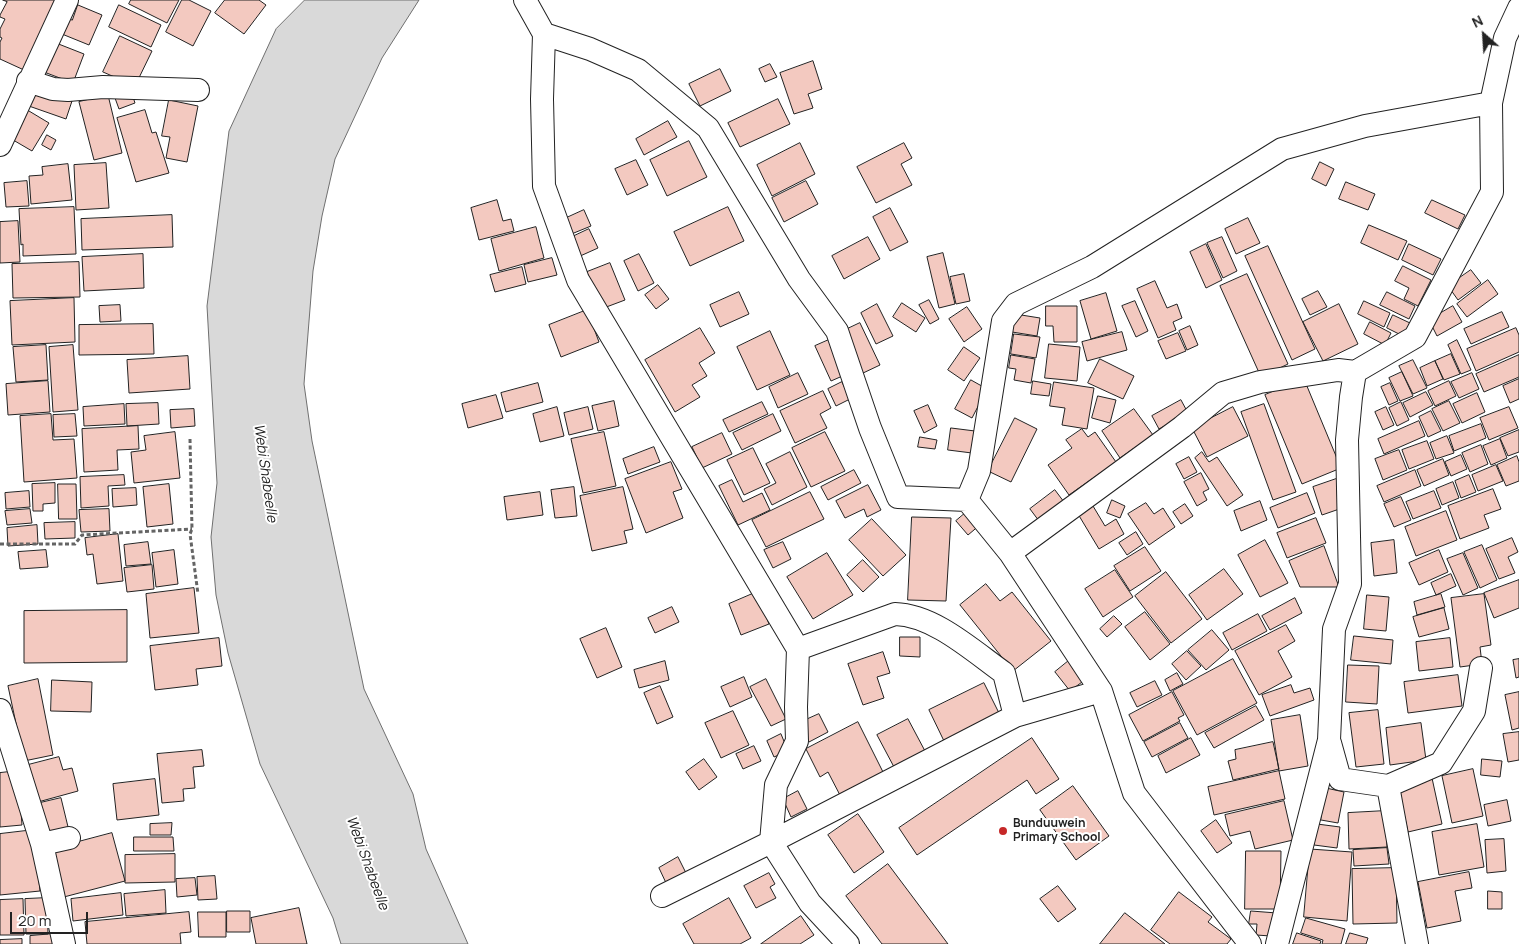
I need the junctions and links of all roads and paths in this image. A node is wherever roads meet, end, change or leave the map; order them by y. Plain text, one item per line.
1 (67, 0) edge
2 (525, 0) edge
3 (1519, 8) edge
4 (544, 34) junction
5 (28, 81) junction
6 (198, 90) dead end
7 (1491, 103) junction
8 (0, 145) edge
9 (1355, 372) junction
10 (190, 439) dead end
11 (967, 500) junction
12 (192, 529) junction
13 (0, 544) edge
14 (1010, 553) junction
15 (198, 594) dead end
16 (798, 650) junction
17 (1481, 668) dead end
18 (1101, 691) junction
19 (0, 710) edge
20 (1015, 716) junction
21 (1329, 740) junction
22 (1388, 786) junction
23 (69, 838) dead end
24 (771, 842) junction
25 (42, 844) junction
26 (662, 896) dead end
27 (64, 944) edge
28 (848, 944) edge
29 (1250, 944) edge
30 (1277, 944) edge
31 (1417, 944) edge

1 - 5 street
2 - 4 street
3 - 7 street
4 - 11 street
4 - 16 street
5 - 6 street
5 - 8 street
7 - 9 street
7 - 11 street
9 - 14 street
9 - 21 street
10 - 12 path
11 - 14 street
12 - 13 path
12 - 15 path
14 - 18 street
16 - 20 street
16 - 24 street
17 - 22 street
18 - 20 street
18 - 29 street
19 - 25 street
20 - 24 street
21 - 22 street
21 - 30 street
22 - 31 street
23 - 25 street
24 - 26 street
24 - 28 street
25 - 27 street

